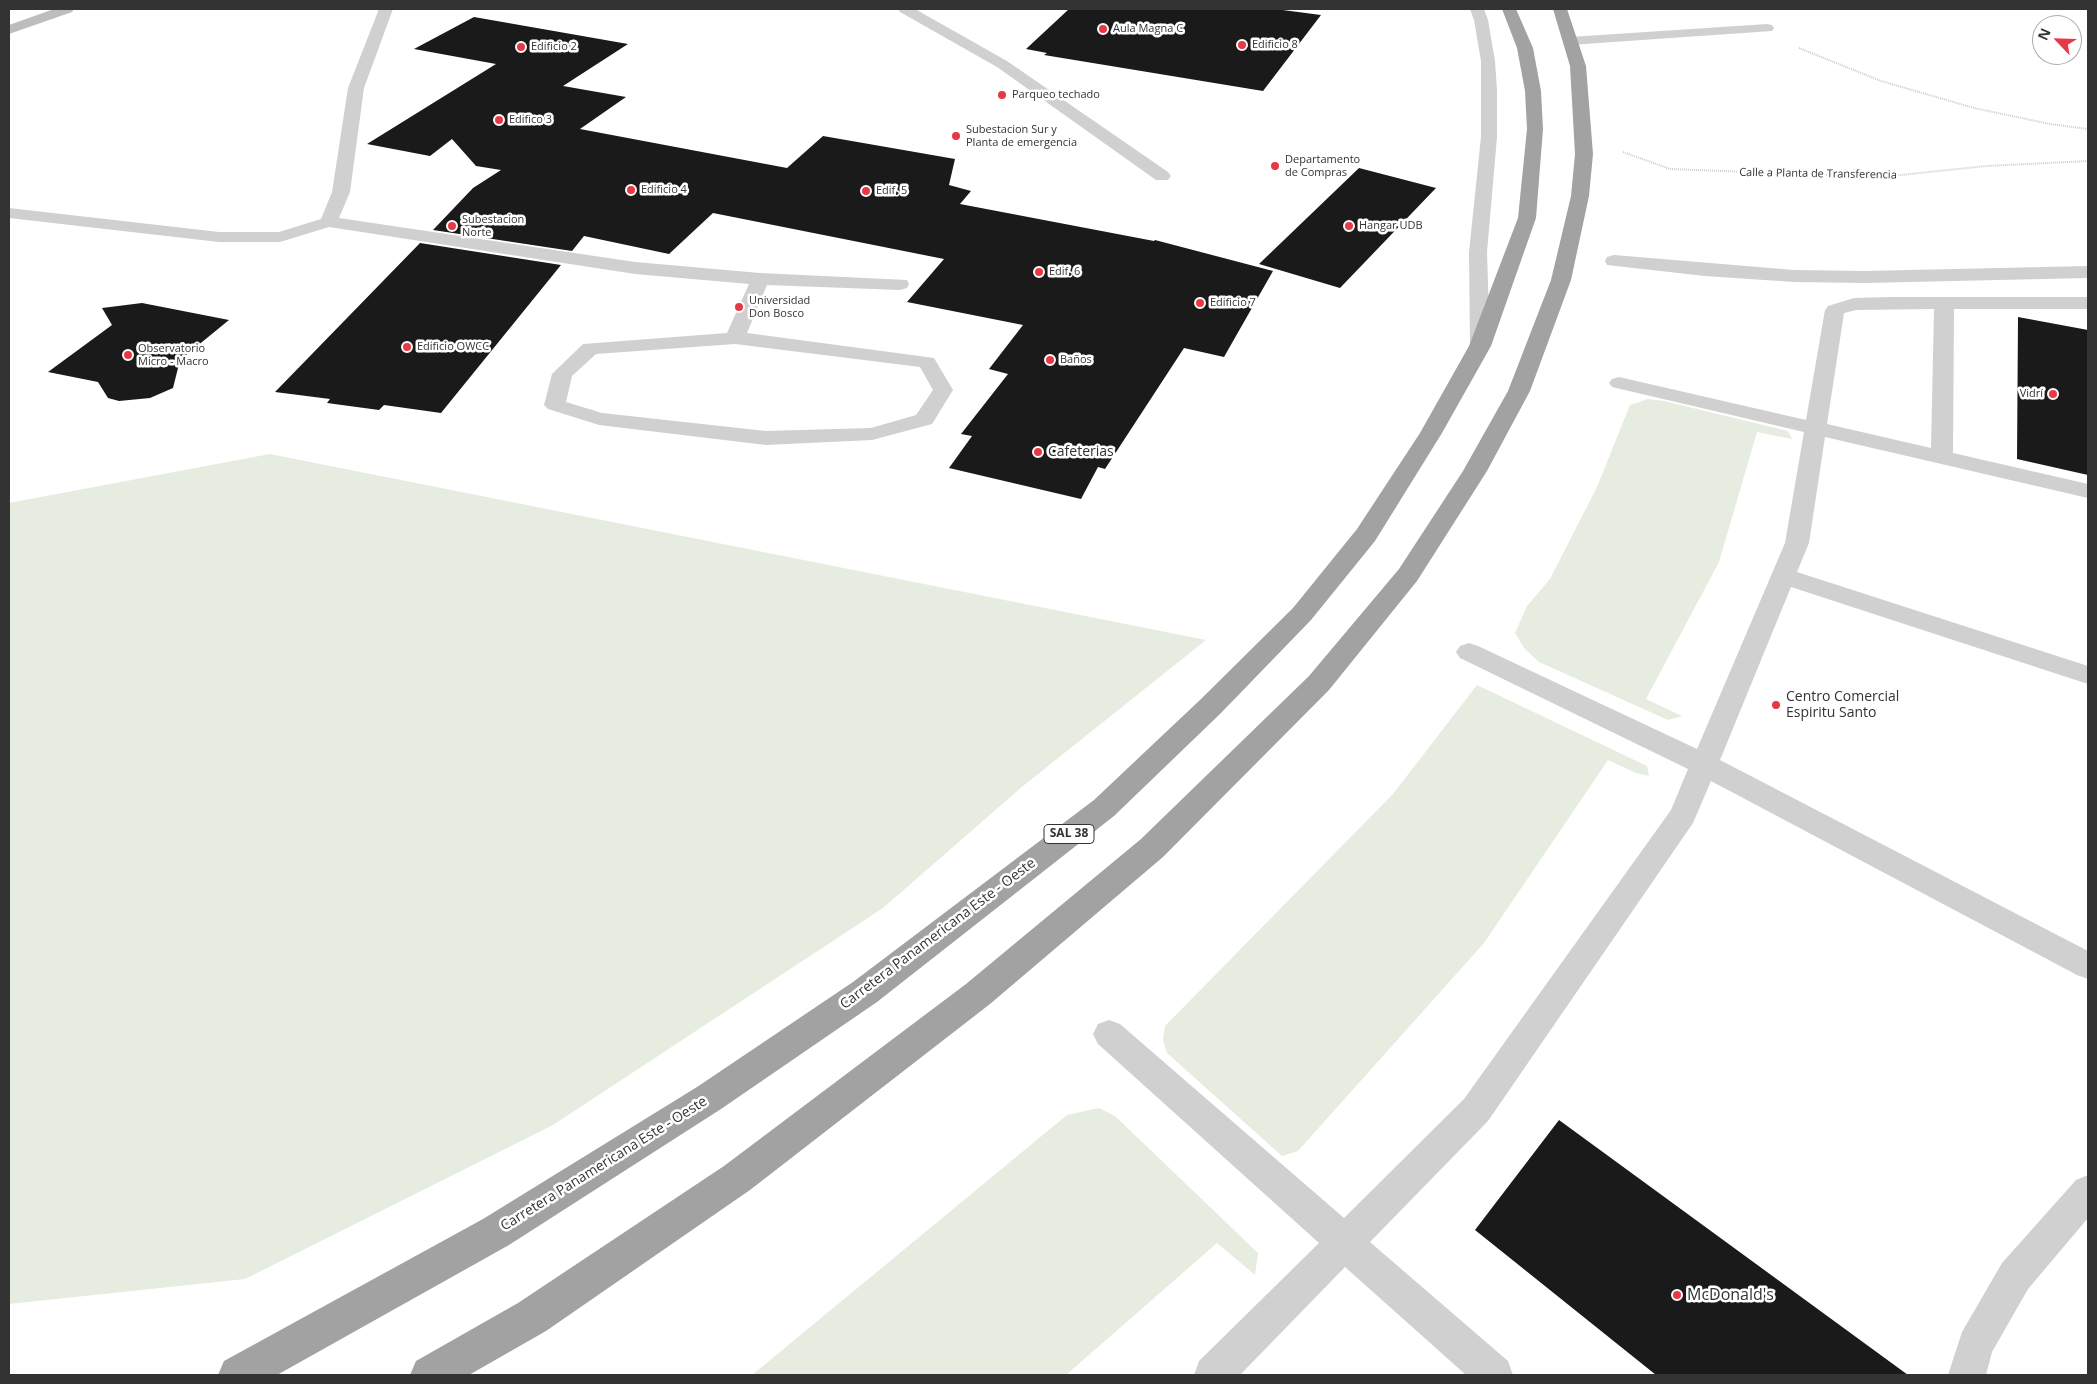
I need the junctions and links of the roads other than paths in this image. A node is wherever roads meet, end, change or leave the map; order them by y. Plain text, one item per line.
1 (67, 9) edge
2 (386, 9) edge
3 (905, 9) edge
4 (1477, 9) edge
5 (1509, 9) edge
6 (1560, 9) edge
7 (1767, 28) road end
8 (9, 30) edge
9 (1570, 42) junction
10 (1162, 176) dead end
11 (9, 213) edge
12 (328, 222) junction
13 (1614, 260) dead end
14 (2088, 272) edge
15 (760, 279) junction
16 (900, 284) dead end
17 (1944, 303) junction
18 (2088, 303) edge
19 (735, 338) junction
20 (1480, 346) junction
21 (1619, 383) dead end
22 (1817, 428) junction
23 (1942, 457) junction
24 (2088, 491) edge
25 (1782, 576) junction
26 (1469, 652) dead end
27 (2088, 675) edge
28 (1705, 765) junction
29 (2088, 966) edge
30 (1109, 1034) dead end
31 (2088, 1192) edge
32 (1344, 1243) junction
33 (238, 1375) edge
34 (430, 1375) edge
35 (1212, 1375) edge
36 (1494, 1375) edge
37 (1967, 1375) edge

1 - 8 main road
2 - 12 lane
3 - 10 lane
4 - 20 lane
5 - 20 highway, Carretera Panamericana Este - Oeste / SAL 38
6 - 9 highway
7 - 9 lane
9 - 34 highway
11 - 12 lane
12 - 15 lane
13 - 14 lane
15 - 16 lane
15 - 19 lane
17 - 18 lane
17 - 22 lane
17 - 23 lane
19 - 19 lane
20 - 33 highway, Carretera Panamericana Este - Oeste / SAL 38
21 - 22 lane
22 - 23 lane
22 - 25 lane
23 - 24 lane
25 - 27 lane
25 - 28 lane
26 - 28 lane
28 - 29 lane
28 - 32 lane
30 - 32 lane
31 - 37 lane
32 - 35 lane
32 - 36 lane

